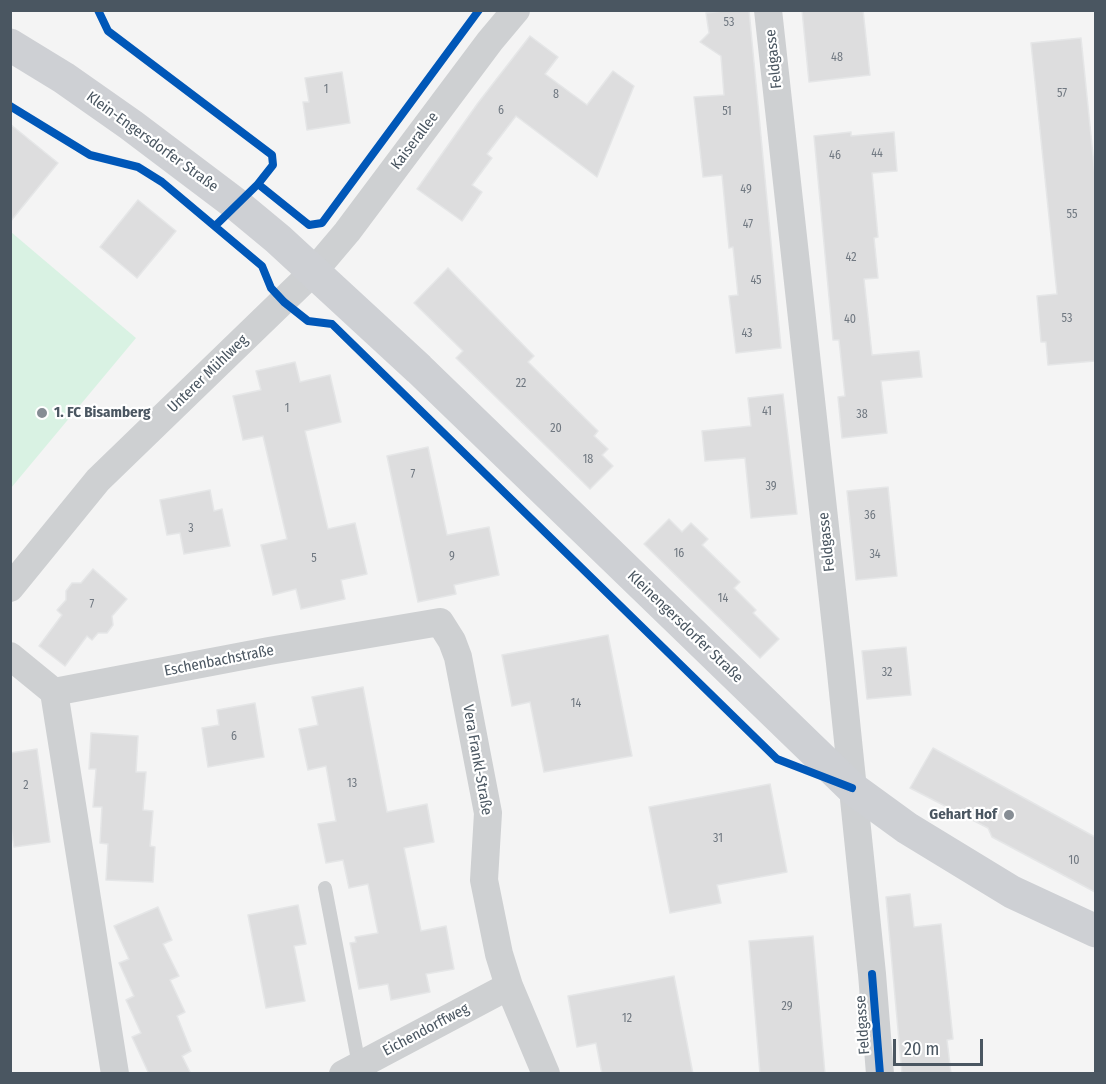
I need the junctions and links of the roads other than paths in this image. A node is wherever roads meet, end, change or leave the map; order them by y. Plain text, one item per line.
1 (516, 10) edge
2 (768, 10) edge
3 (10, 45) edge
4 (314, 271) junction
5 (10, 588) edge
6 (440, 622) joint
7 (10, 656) edge
8 (54, 692) junction
9 (852, 788) junction
10 (325, 888) dead end
11 (1095, 931) edge
12 (508, 986) junction
13 (351, 1069) edge
14 (116, 1074) edge
15 (546, 1074) edge
16 (880, 1074) edge

1 - 4 street, Kaiserallee
2 - 9 street, Feldgasse
3 - 4 main road, Klein-Engersdorfer Straße
4 - 5 street, Unterer Mühlweg
4 - 9 main road, Kleinengersdorfer Straße
6 - 8 street, Eschenbachstraße
6 - 12 street, Vera Frankl-Straße
7 - 8 street
8 - 14 street
9 - 11 main road, Kleinengersdorfer Straße
9 - 16 street, Feldgasse
10 - 13 lane
12 - 13 street, Eichendorffweg
12 - 15 street, Vera Frankl-Straße

